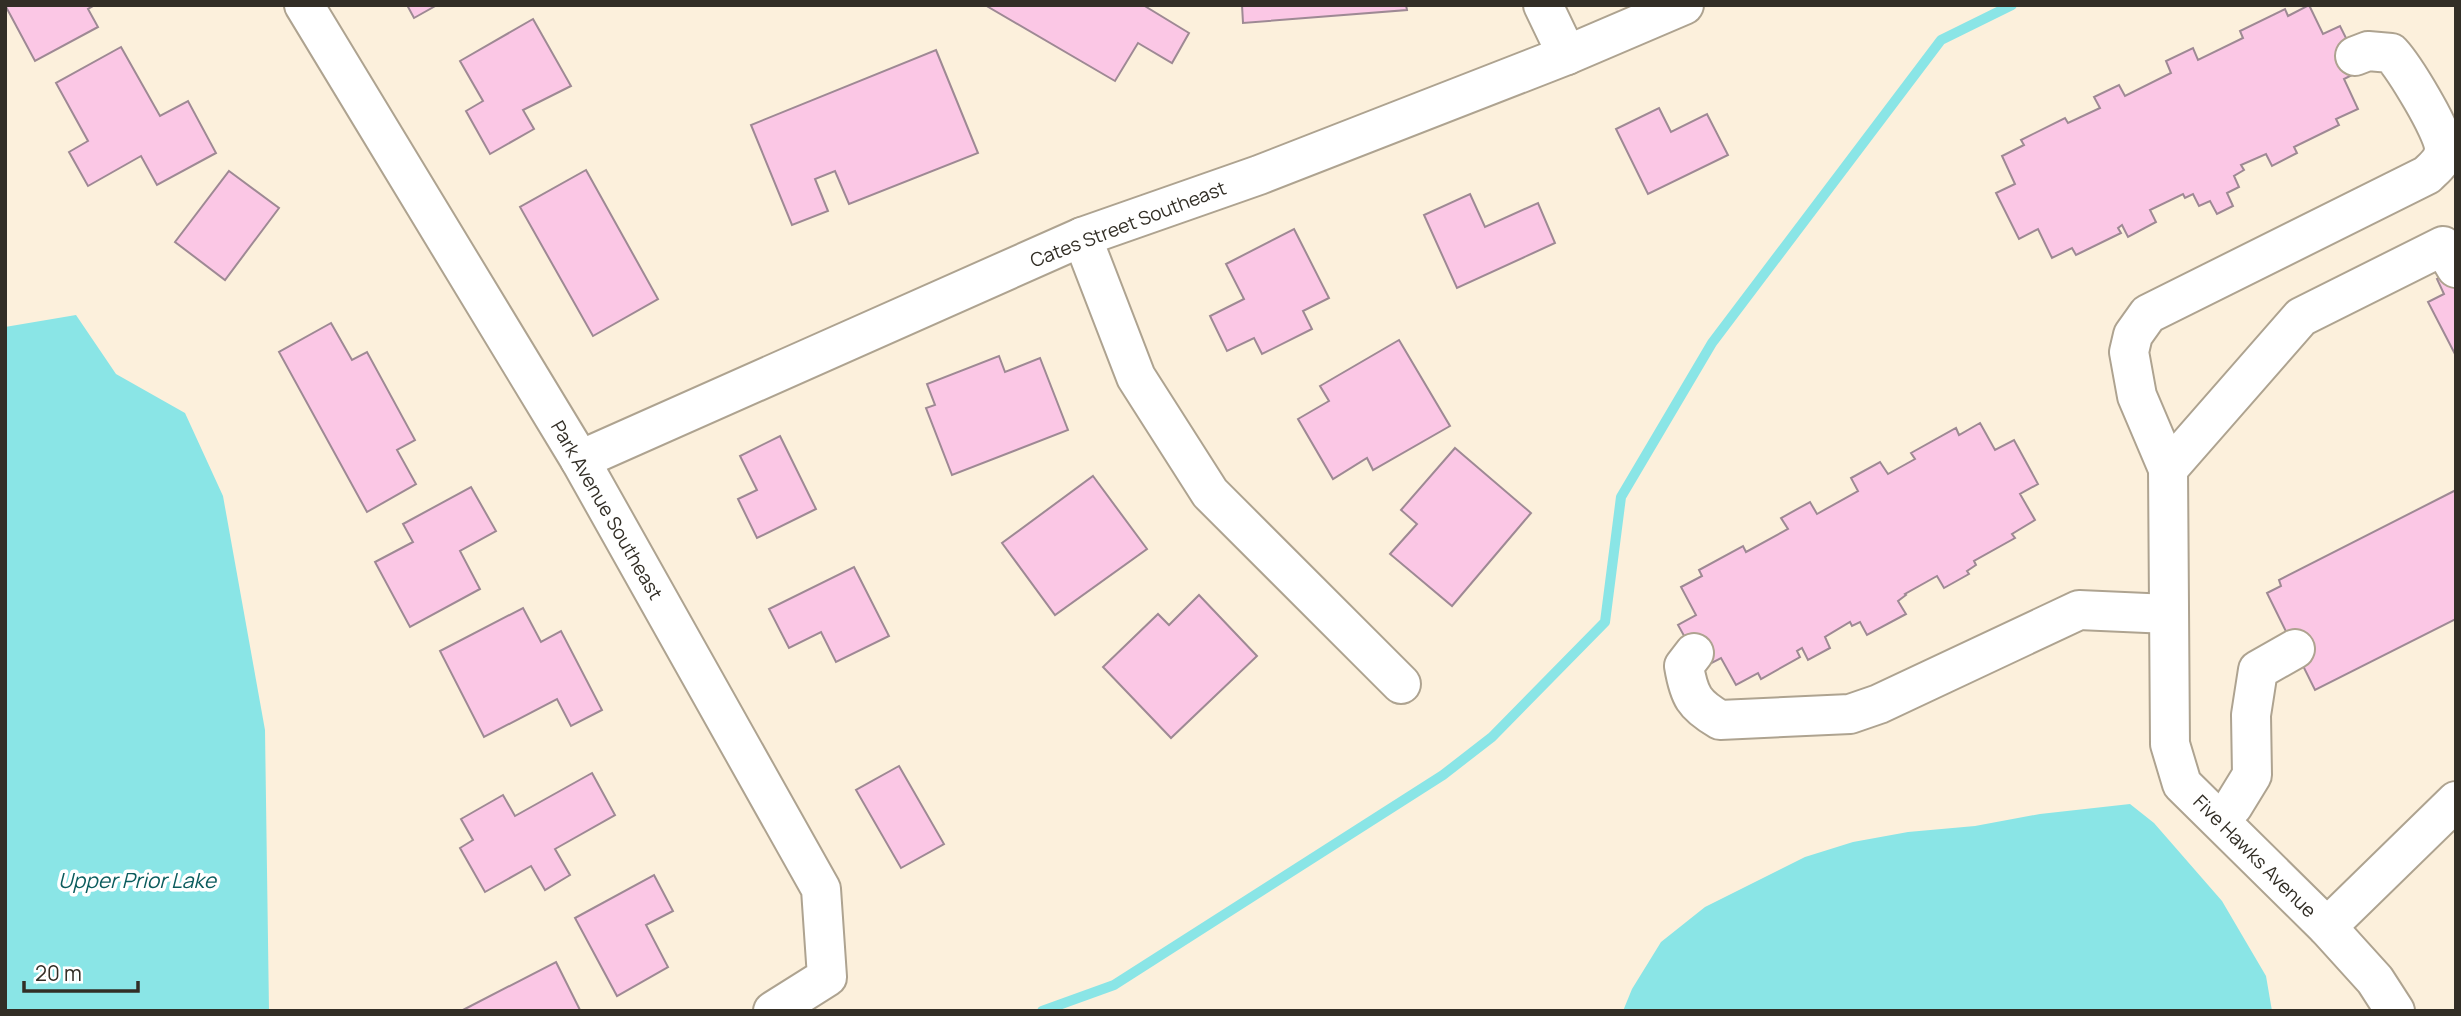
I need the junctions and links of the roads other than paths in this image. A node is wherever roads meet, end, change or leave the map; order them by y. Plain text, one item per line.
1 (304, 5) edge
2 (1543, 5) edge
3 (1684, 5) edge
4 (1567, 55) junction
5 (2356, 56) dead end
6 (1082, 237) junction
7 (2456, 268) edge
8 (580, 460) junction
9 (2168, 469) junction
10 (2169, 614) junction
11 (2295, 649) dead end
12 (1693, 653) dead end
13 (1401, 684) dead end
14 (2456, 801) edge
15 (2219, 819) junction
16 (2328, 927) junction
17 (773, 1011) edge
18 (2395, 1011) edge

1 - 8 street, Park Avenue Southeast
2 - 4 street
3 - 4 street, Cates Street Southeast
4 - 6 street, Cates Street Southeast
5 - 9 street
6 - 8 street, Cates Street Southeast
6 - 13 street
7 - 9 street
8 - 17 street, Park Avenue Southeast
9 - 10 street, Five Hawks Avenue
10 - 12 street
10 - 15 street, Five Hawks Avenue
11 - 15 street
14 - 16 street
15 - 16 street, Five Hawks Avenue
16 - 18 street, Five Hawks Avenue

